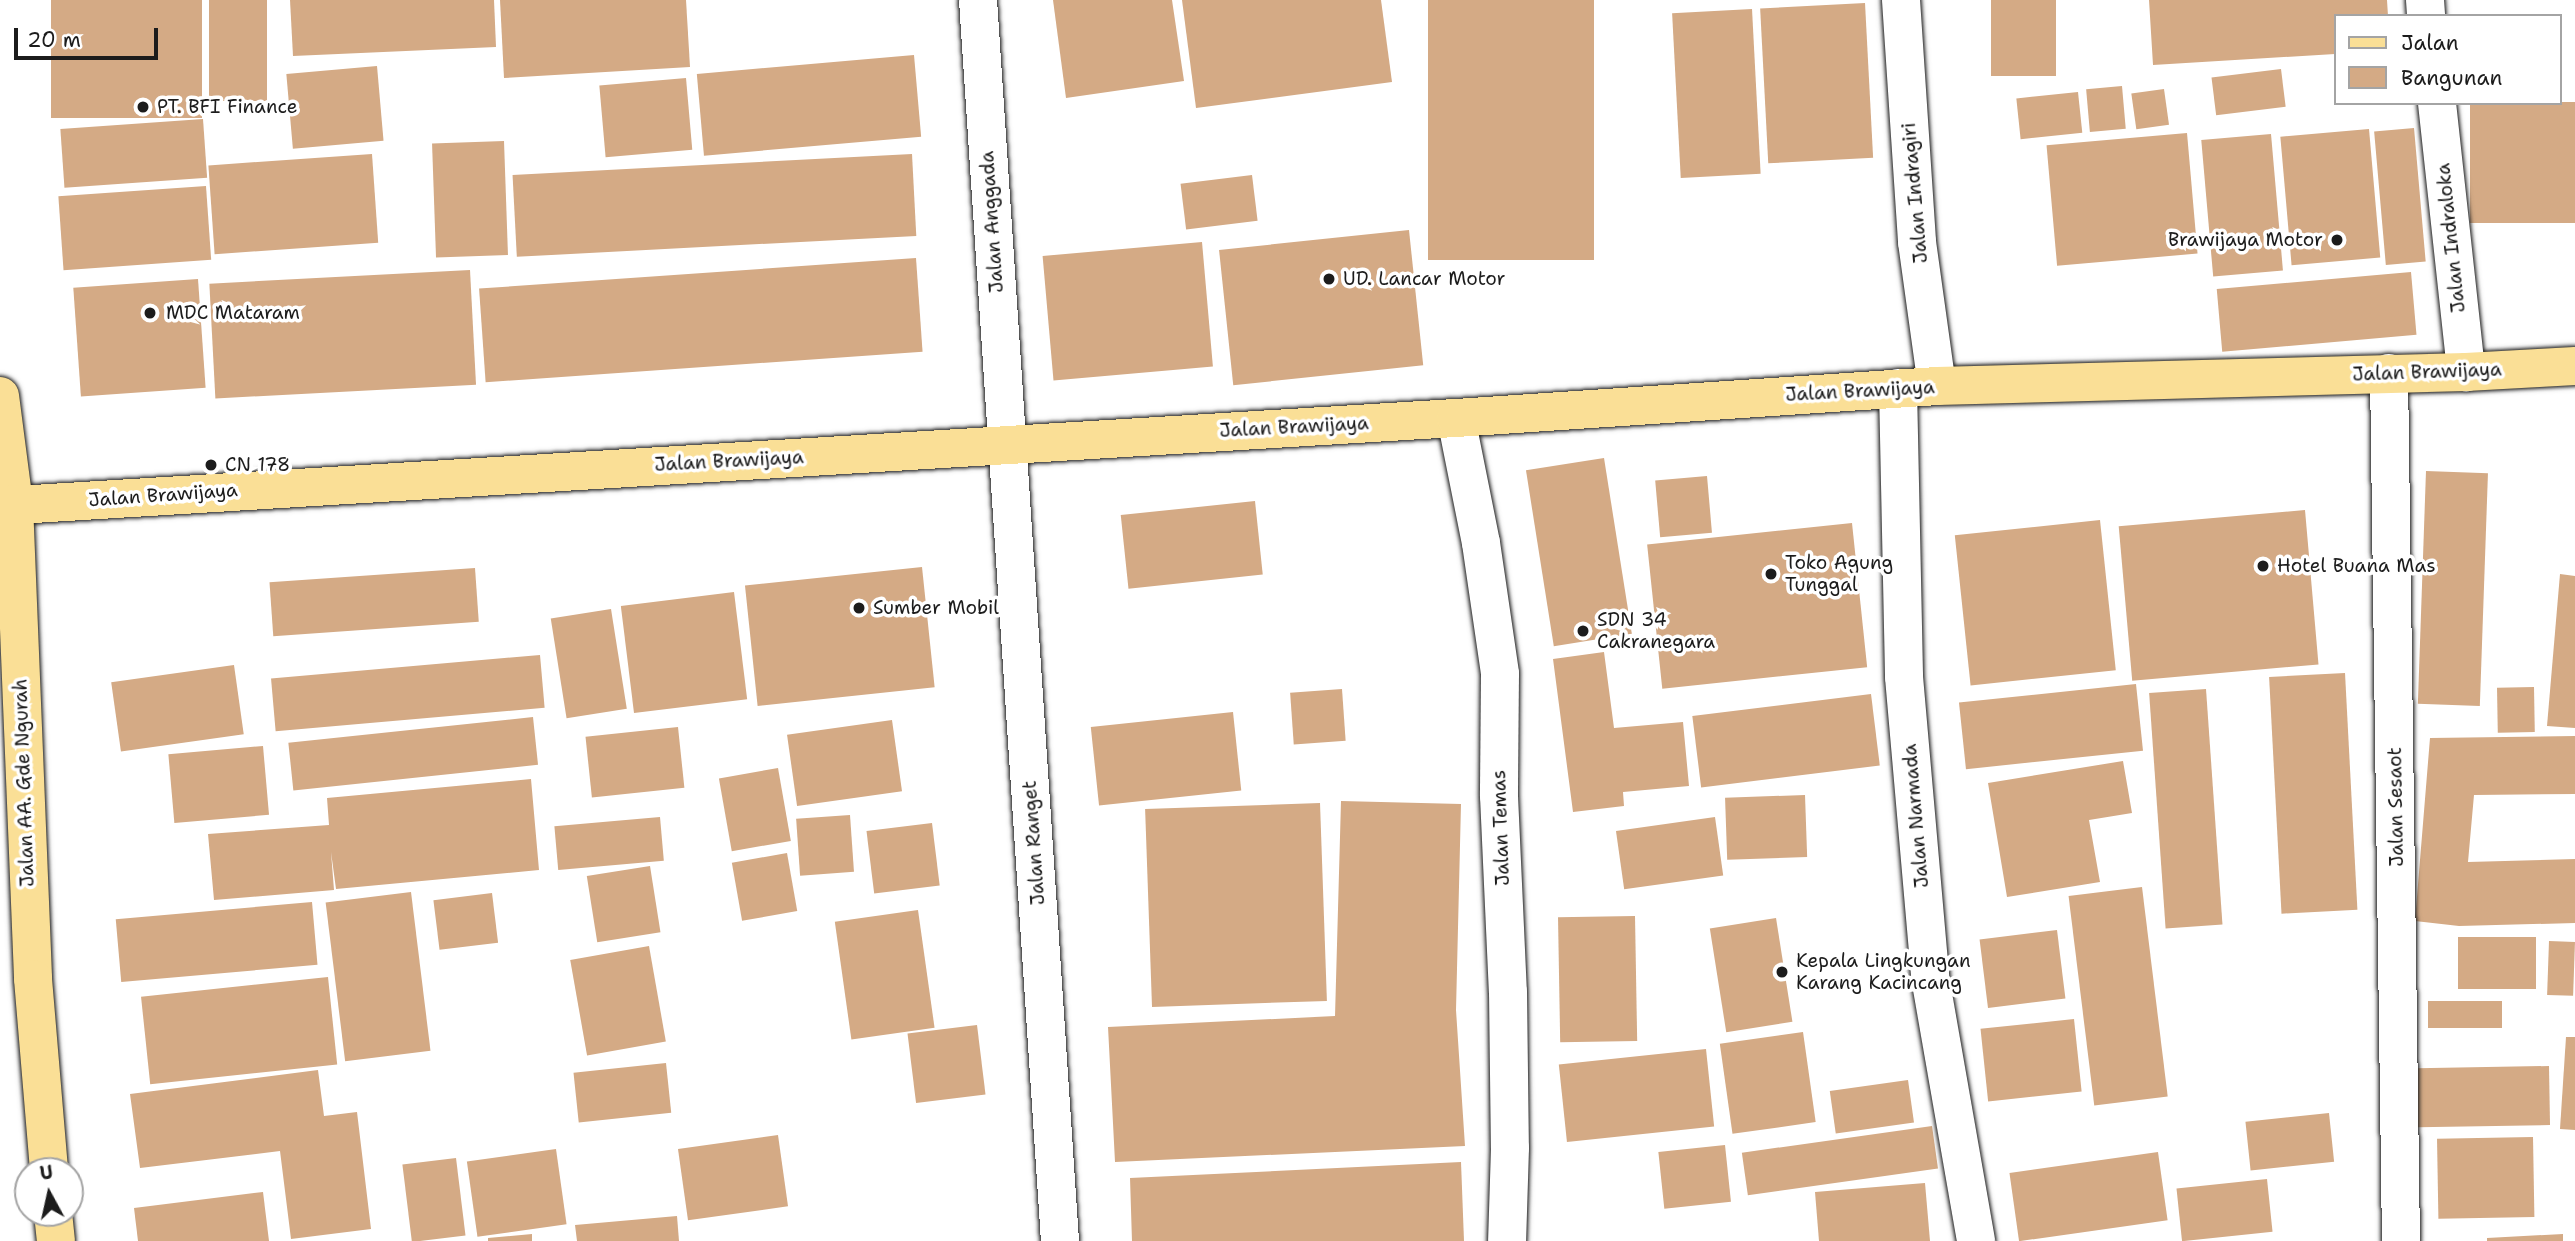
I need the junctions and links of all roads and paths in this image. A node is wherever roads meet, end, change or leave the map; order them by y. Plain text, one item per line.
1 (978, 0) edge
2 (1901, 0) edge
3 (2437, 105) edge
4 (2575, 366) edge
5 (2466, 372) junction
6 (2389, 373) junction
7 (1937, 386) junction
8 (1898, 388) junction
9 (0, 396) edge
10 (1456, 418) junction
11 (1009, 445) junction
12 (7, 505) edge
13 (48, 1157) edge
14 (1060, 1241) edge
15 (1507, 1241) edge
16 (1976, 1241) edge
17 (2401, 1241) edge

1 - 11 street, Jalan Anggada
2 - 7 street, Jalan Indragiri
3 - 5 street, Jalan Indraloka
4 - 5 main road, Jalan Brawijaya
5 - 6 main road, Jalan Brawijaya
6 - 7 main road, Jalan Brawijaya
6 - 17 street, Jalan Sesaot
7 - 8 main road, Jalan Brawijaya
8 - 10 main road, Jalan Brawijaya
8 - 16 street, Jalan Narmada
9 - 12 main road, Jalan AA. Gde Ngurah
10 - 11 main road, Jalan Brawijaya
10 - 15 street, Jalan Temas
11 - 12 main road, Jalan Brawijaya
11 - 14 street, Jalan Ranget
12 - 13 main road, Jalan AA. Gde Ngurah

